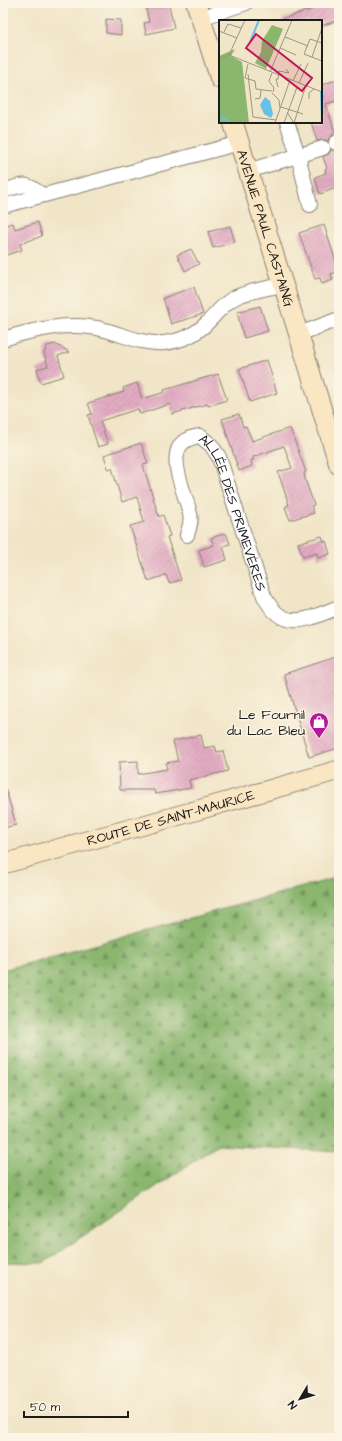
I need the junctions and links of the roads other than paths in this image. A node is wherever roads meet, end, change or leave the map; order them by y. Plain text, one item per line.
1 (245, 3) edge
2 (199, 10) edge
3 (219, 76) edge
4 (233, 123) edge
5 (287, 123) edge
6 (240, 144) junction
7 (323, 148) dead end
8 (298, 155) junction
9 (248, 171) junction
10 (3, 191) edge
11 (42, 195) junction
12 (310, 205) dead end
13 (3, 206) edge
14 (283, 285) junction
15 (339, 319) edge
16 (299, 334) junction
17 (3, 339) edge
18 (339, 465) edge
19 (187, 535) dead end
20 (339, 607) edge
21 (339, 770) edge
22 (3, 864) edge

1 - 2 street
2 - 3 street
4 - 6 street, AVENUE PAUL CASTAING
5 - 8 street
6 - 9 street, AVENUE PAUL CASTAING
6 - 11 street
7 - 8 street
8 - 9 street
8 - 12 street
9 - 14 street, AVENUE PAUL CASTAING
10 - 11 street
11 - 13 street
14 - 16 street, AVENUE PAUL CASTAING
14 - 17 street
15 - 16 street
16 - 18 street, AVENUE PAUL CASTAING
19 - 20 street, ALLÉE DES PRIMEVÈRES
21 - 22 street, ROUTE DE SAINT-MAURICE

